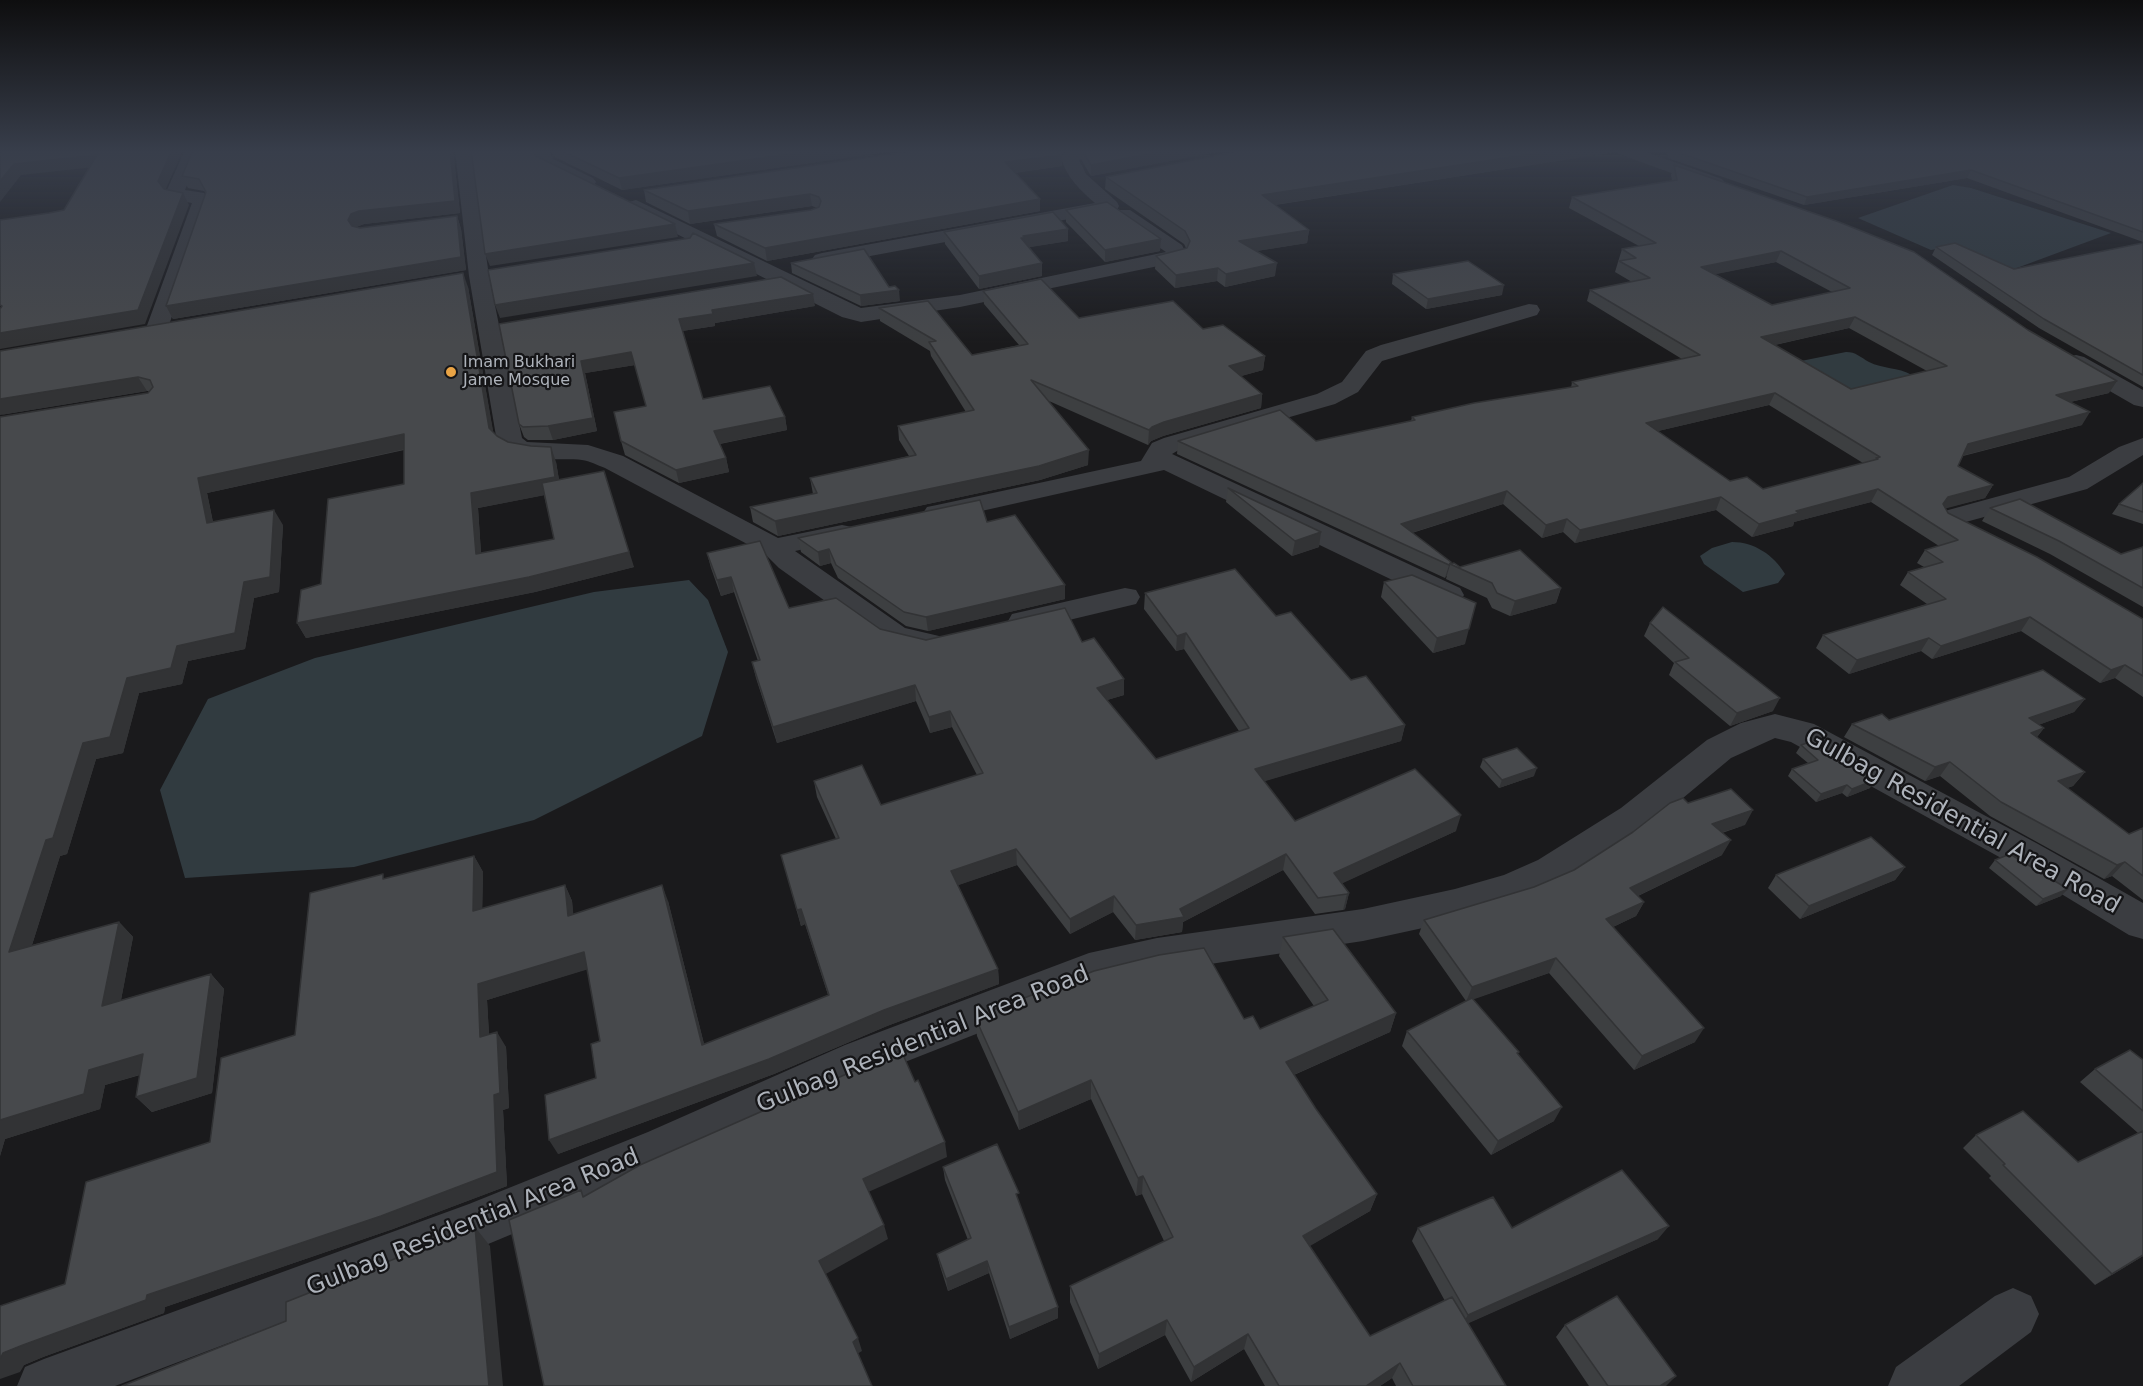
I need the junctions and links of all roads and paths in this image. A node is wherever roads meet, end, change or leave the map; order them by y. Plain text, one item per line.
1 (197, 215) edge
2 (461, 215) edge
3 (645, 215) edge
4 (1068, 215) edge
5 (1123, 215) edge
6 (722, 227) edge
7 (682, 240) junction
8 (759, 278) junction
9 (1529, 310) dead end
10 (178, 327) edge
11 (156, 331) junction
12 (133, 334) edge
13 (2060, 352) edge
14 (2143, 400) edge
15 (2143, 446) edge
16 (1158, 457) junction
17 (915, 517) edge
18 (868, 527) edge
19 (1990, 538) edge
20 (774, 547) junction
21 (1125, 597) dead end
22 (1475, 607) edge
23 (997, 627) edge
24 (951, 637) edge
25 (2143, 923) edge
26 (2013, 1314) dead end
27 (44, 1386) edge
28 (1915, 1386) edge

1 - 11 street
2 - 20 street
3 - 7 street
4 - 8 street
5 - 8 street
6 - 7 street
7 - 8 street
9 - 16 street
10 - 11 street
11 - 12 street
13 - 14 street
15 - 19 street
16 - 17 street
16 - 22 street
18 - 20 street
20 - 24 street
21 - 23 street
25 - 27 street, Gulbag Residential Area Road
26 - 28 street

